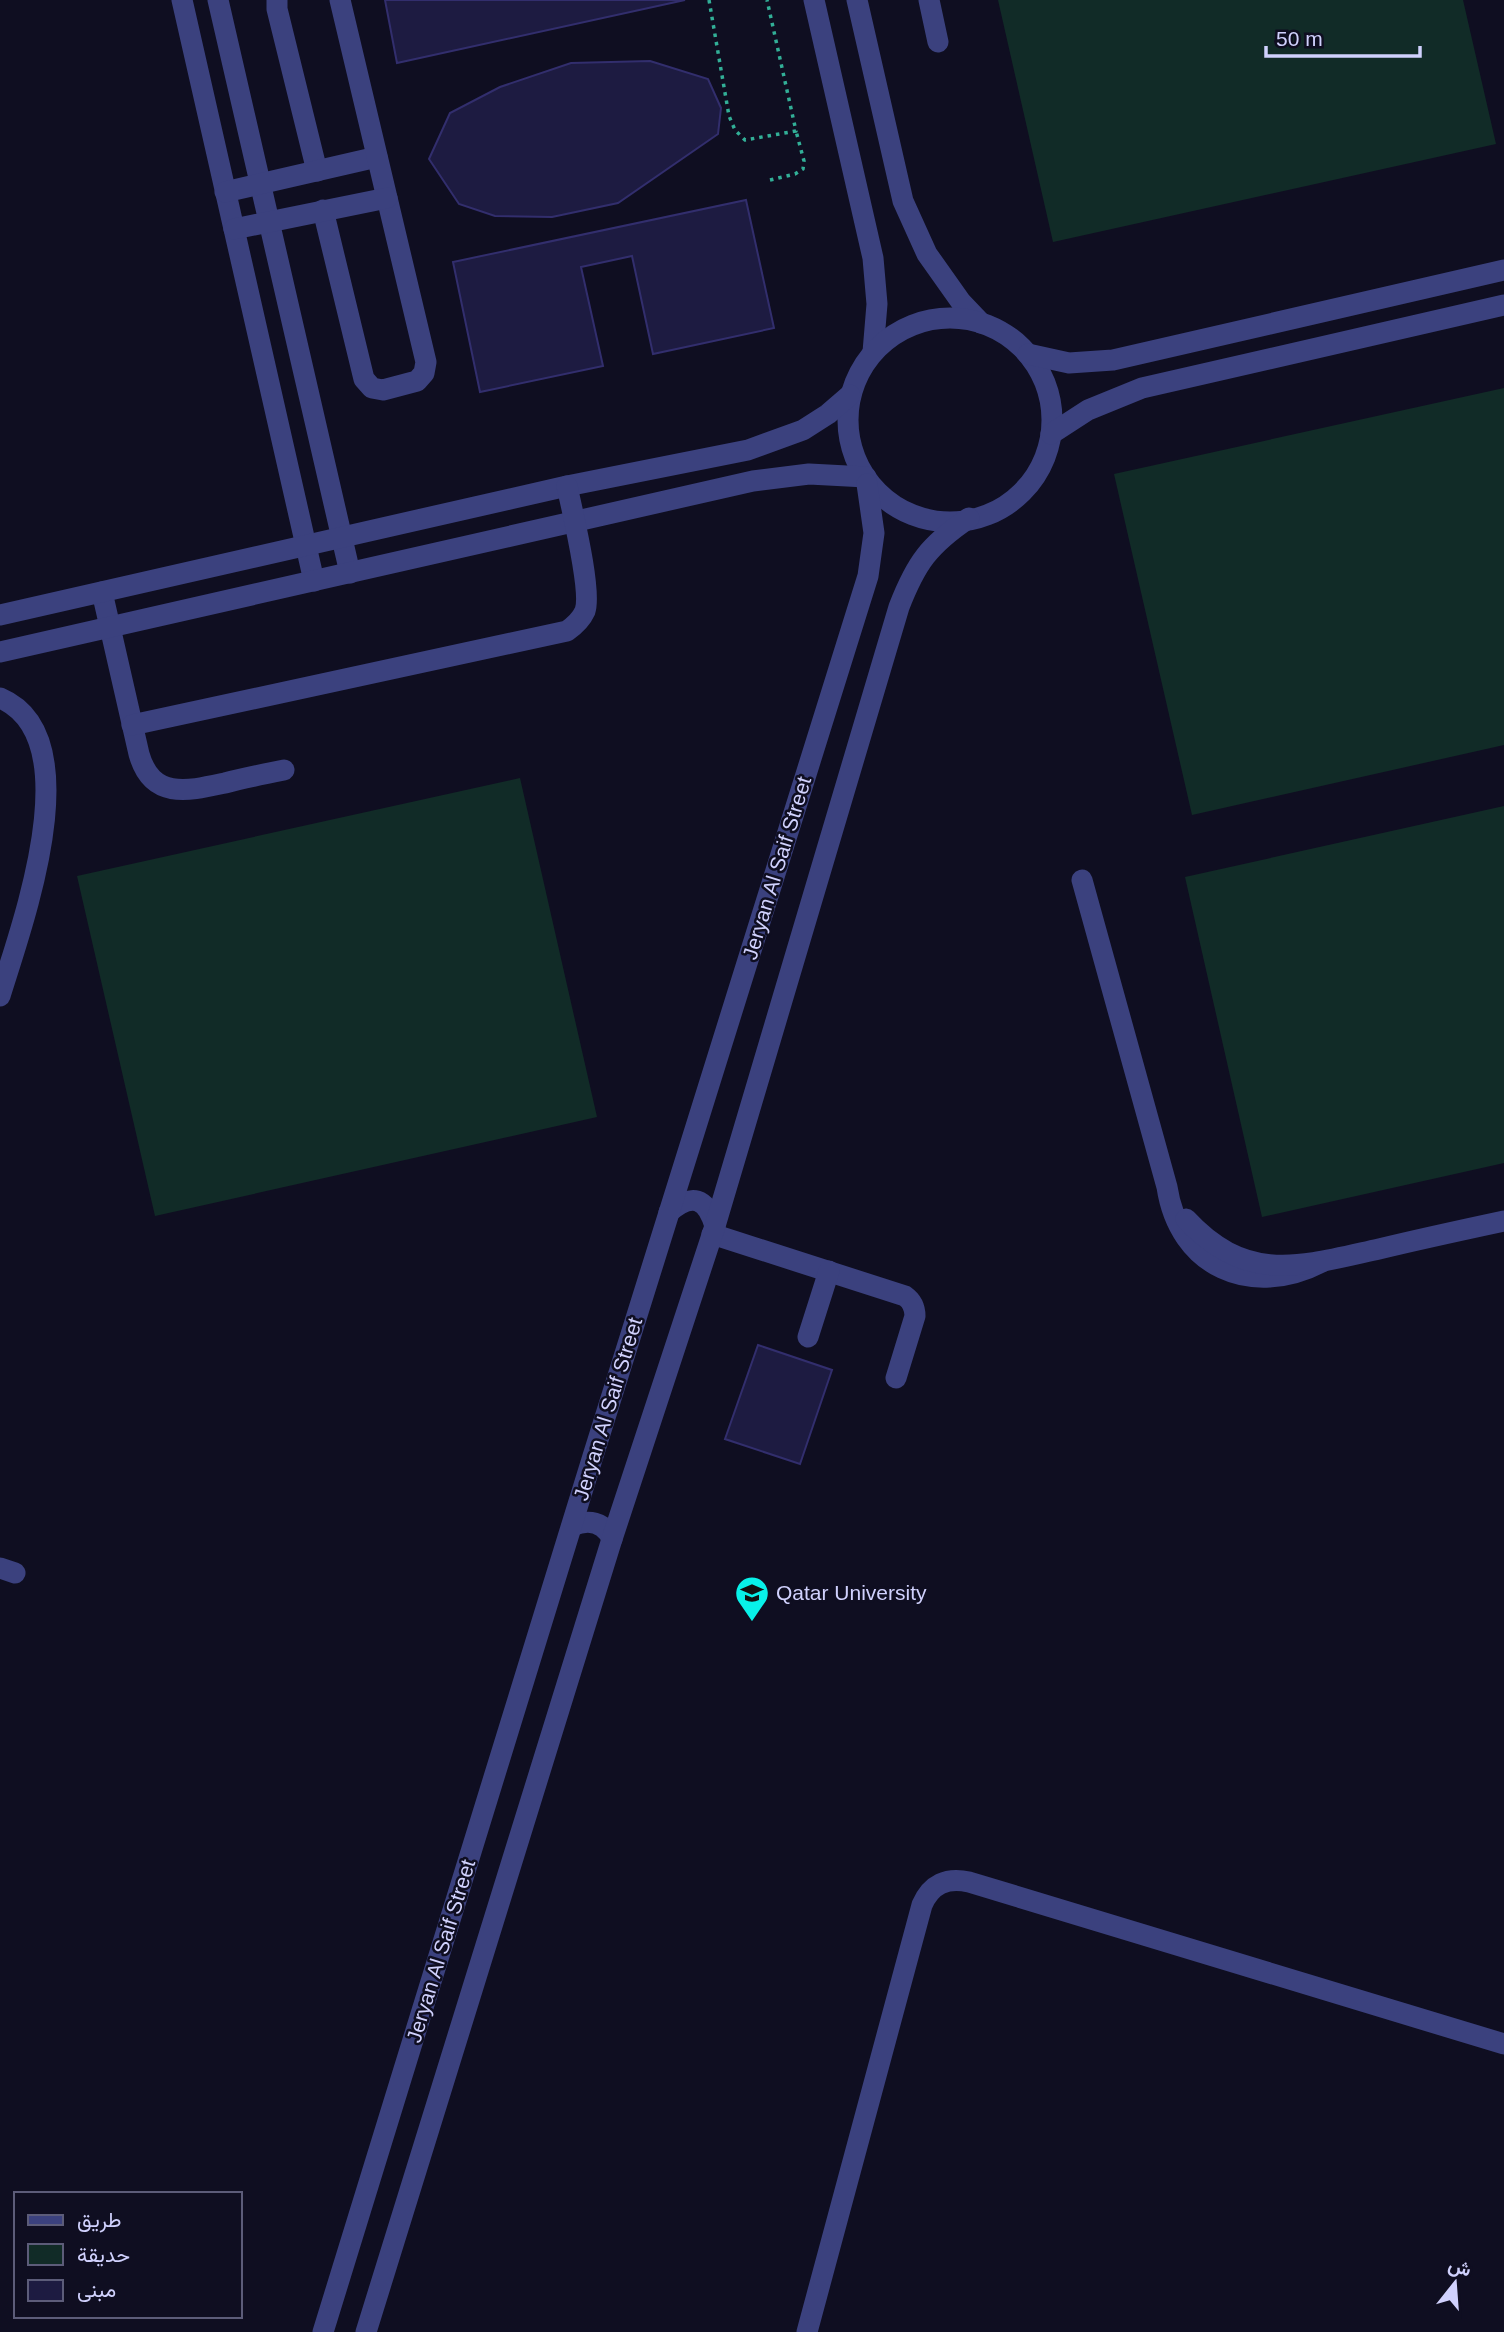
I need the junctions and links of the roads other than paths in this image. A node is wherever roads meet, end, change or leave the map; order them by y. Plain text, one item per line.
1 (182, 0) edge
2 (218, 0) edge
3 (277, 0) edge
4 (340, 0) edge
5 (814, 0) edge
6 (857, 0) edge
7 (929, 0) edge
8 (937, 42) dead end
9 (377, 157) junction
10 (317, 171) junction
11 (261, 184) junction
12 (225, 192) junction
13 (387, 198) junction
14 (323, 210) junction
15 (269, 222) junction
16 (234, 229) junction
17 (1504, 270) edge
18 (1504, 305) edge
19 (981, 323) junction
20 (873, 352) junction
21 (1028, 354) junction
22 (850, 395) junction
23 (1051, 434) junction
24 (866, 481) junction
25 (567, 486) junction
26 (969, 518) junction
27 (575, 521) junction
28 (342, 538) junction
29 (306, 546) junction
30 (349, 572) junction
31 (314, 581) junction
32 (102, 592) junction
33 (0, 615) edge
34 (109, 627) junction
35 (0, 652) edge
36 (0, 698) edge
37 (132, 725) junction
38 (284, 770) dead end
39 (1082, 880) dead end
40 (0, 996) edge
41 (669, 1212) junction
42 (1504, 1221) edge
43 (714, 1230) junction
44 (829, 1271) junction
45 (808, 1337) dead end
46 (896, 1378) dead end
47 (572, 1526) junction
48 (612, 1539) junction
49 (1504, 2044) edge
50 (323, 2332) edge
51 (366, 2332) edge
52 (807, 2332) edge

1 - 12 street
2 - 11 street
3 - 10 street
4 - 9 street
5 - 20 street
6 - 19 street
7 - 8 street
9 - 10 street
9 - 13 street
10 - 11 street
11 - 12 street
11 - 15 street
12 - 16 street
13 - 14 street
13 - 14 street
14 - 15 street
15 - 16 street
15 - 28 street
16 - 29 street
17 - 21 street
18 - 23 street
19 - 20 street
19 - 21 street
20 - 22 street
21 - 23 street
22 - 24 street
22 - 25 street
23 - 26 street
24 - 26 street
24 - 27 street
24 - 41 street, Jeryan Al Saif Street
25 - 27 street
25 - 28 street
26 - 43 street, Jeryan Al Saif Street
27 - 30 street
27 - 37 street
28 - 29 street
28 - 30 street
29 - 31 street
29 - 32 street
30 - 31 street
31 - 34 street
32 - 33 street
32 - 34 street
34 - 35 street
34 - 37 street
36 - 40 street
37 - 38 street
39 - 42 street
41 - 43 street
41 - 47 street, Jeryan Al Saif Street
43 - 44 street
43 - 48 street, Jeryan Al Saif Street
44 - 45 street
44 - 46 street
47 - 48 street
47 - 50 street, Jeryan Al Saif Street
48 - 51 street, Jeryan Al Saif Street
49 - 52 street

